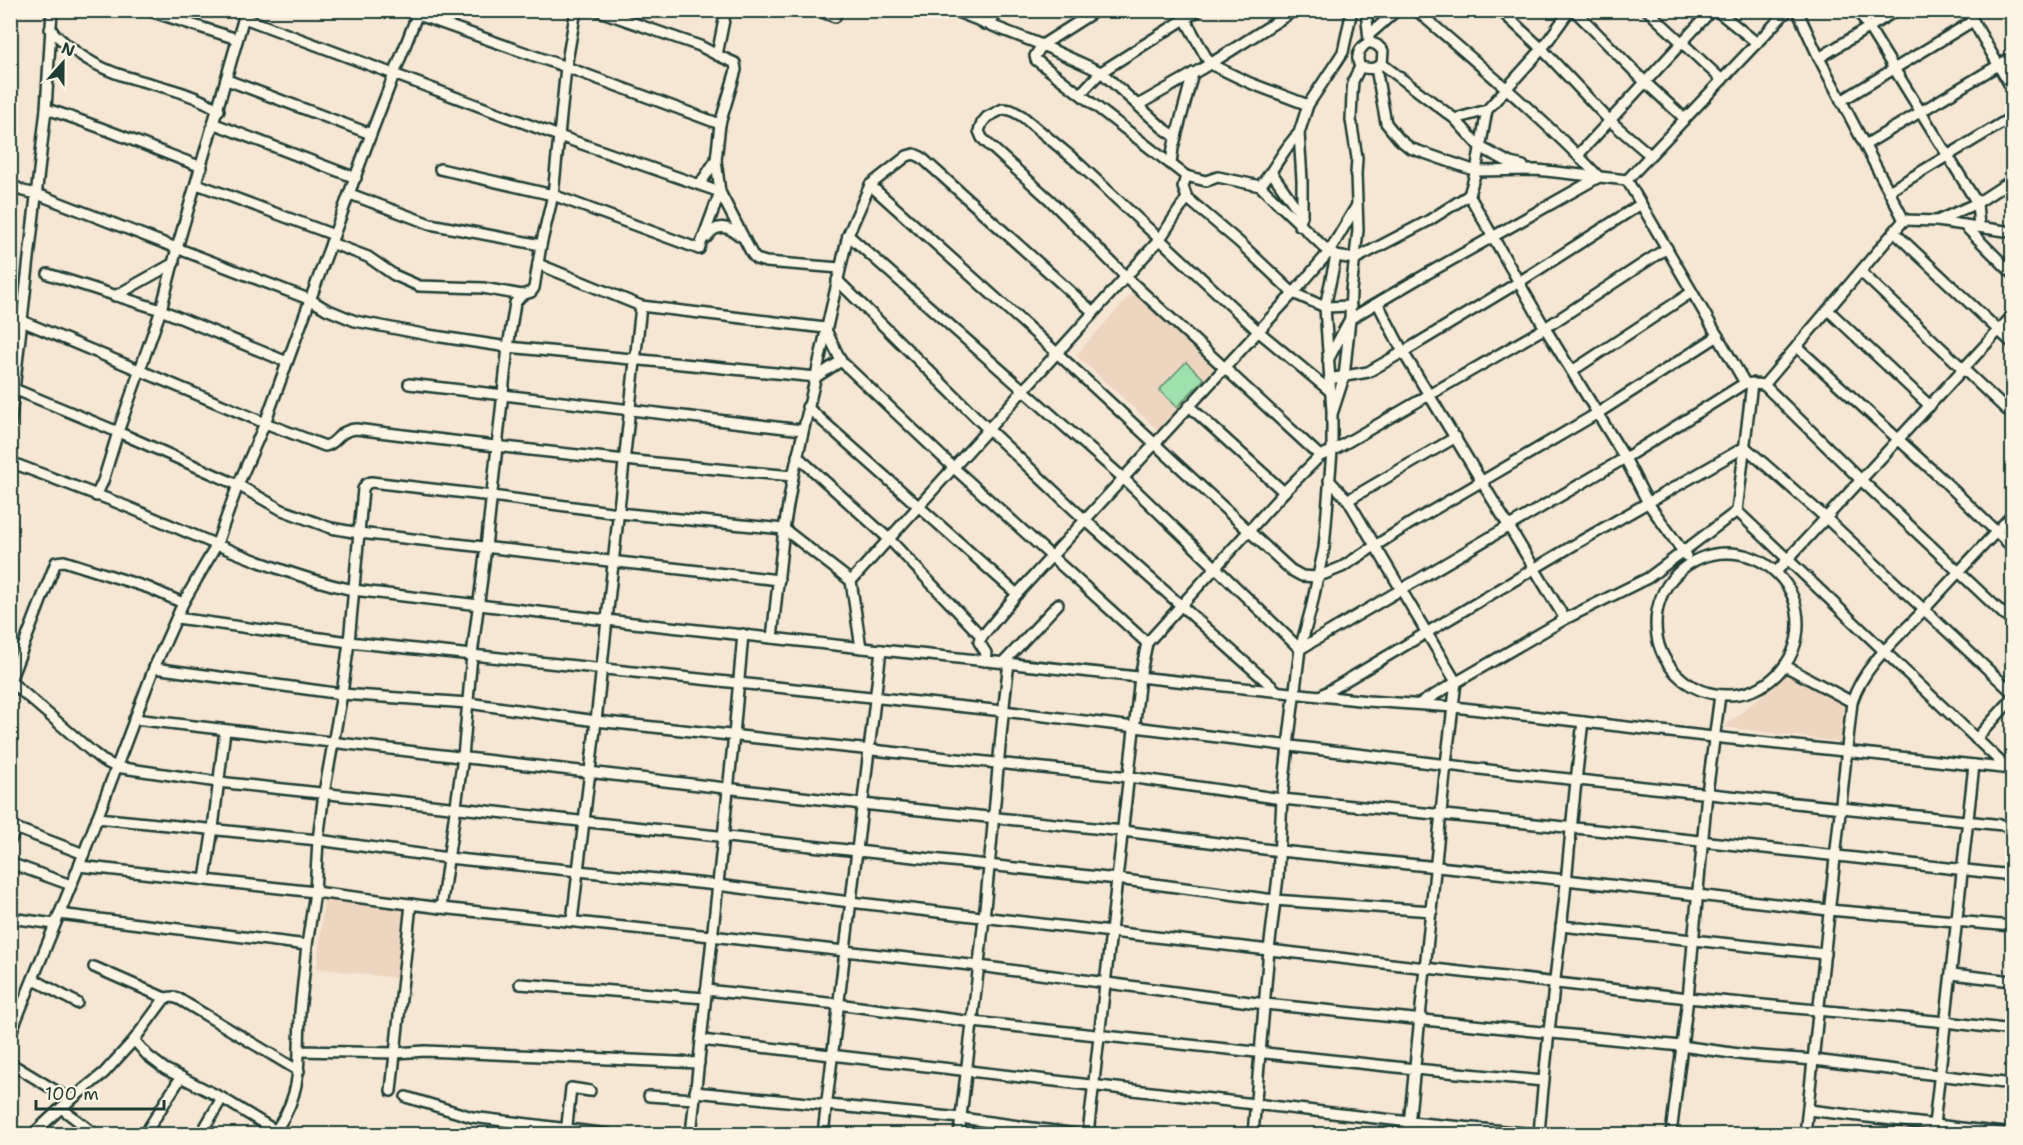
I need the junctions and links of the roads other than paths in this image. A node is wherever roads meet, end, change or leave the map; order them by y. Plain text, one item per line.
1 (52, 10) edge
2 (147, 10) edge
3 (404, 10) edge
4 (576, 10) edge
5 (596, 10) edge
6 (726, 10) edge
7 (817, 10) edge
8 (952, 10) edge
9 (1003, 10) edge
10 (1097, 10) edge
11 (1200, 10) edge
12 (1295, 10) edge
13 (1366, 10) edge
14 (1397, 10) edge
15 (1416, 10) edge
16 (1500, 10) edge
17 (1572, 10) edge
18 (1647, 10) edge
19 (1714, 10) edge
20 (1788, 10) edge
21 (1797, 10) edge
22 (1858, 10) edge
23 (1898, 10) edge
24 (1967, 10) edge
25 (1350, 12) edge
26 (418, 13) edge
27 (245, 14) edge
28 (1183, 15) edge
29 (835, 17) dead end
30 (1973, 21) junction
31 (984, 24) junction
32 (1868, 28) junction
33 (50, 29) junction
34 (1369, 38) junction
35 (237, 39) junction
36 (1681, 43) junction
37 (1757, 43) junction
38 (1042, 45) junction
39 (1542, 49) junction
40 (717, 55) junction
41 (2013, 57) edge
42 (1819, 58) junction
43 (1210, 64) junction
44 (1379, 66) junction
45 (1999, 66) junction
46 (566, 67) junction
47 (1360, 67) junction
48 (1894, 70) junction
49 (1101, 72) junction
50 (1193, 73) junction
51 (394, 74) junction
52 (227, 80) junction
53 (1722, 80) junction
54 (1645, 82) junction
55 (1506, 88) junction
56 (2013, 89) edge
57 (1081, 93) junction
58 (1841, 101) junction
59 (1138, 105) junction
60 (1308, 105) junction
61 (46, 109) junction
62 (219, 110) junction
63 (1487, 110) junction
64 (1919, 111) junction
65 (2013, 117) edge
66 (1455, 119) junction
67 (1685, 119) junction
68 (1609, 120) junction
69 (215, 124) junction
70 (720, 124) junction
71 (1299, 133) junction
72 (371, 134) junction
73 (559, 136) junction
74 (1176, 137) junction
75 (1865, 145) junction
76 (1480, 147) junction
77 (1578, 155) junction
78 (1650, 155) junction
79 (1948, 156) junction
80 (716, 160) junction
81 (1171, 164) junction
82 (202, 167) junction
83 (440, 169) dead end
84 (1537, 170) junction
85 (1476, 171) junction
86 (1272, 173) junction
87 (1186, 176) junction
88 (1599, 177) junction
89 (356, 178) junction
90 (1627, 180) junction
91 (2013, 180) edge
92 (10, 184) edge
93 (197, 184) junction
94 (700, 184) junction
95 (870, 185) junction
96 (1260, 186) junction
97 (1889, 191) junction
98 (720, 192) junction
99 (37, 194) junction
100 (350, 194) junction
101 (553, 195) junction
102 (1469, 195) junction
103 (1187, 198) junction
104 (1977, 203) junction
105 (1641, 204) junction
106 (1357, 205) junction
107 (1904, 220) junction
108 (1301, 221) junction
109 (1937, 221) junction
110 (1964, 225) junction
111 (1979, 227) junction
112 (1894, 232) junction
113 (2013, 232) edge
114 (848, 235) junction
115 (1494, 237) junction
116 (333, 239) junction
117 (1160, 239) junction
118 (541, 245) junction
119 (177, 248) junction
120 (1667, 248) junction
121 (699, 249) junction
122 (752, 254) junction
123 (1332, 254) junction
124 (1355, 259) junction
125 (174, 263) junction
126 (538, 264) junction
127 (840, 268) junction
128 (1861, 272) junction
129 (2013, 273) edge
130 (48, 274) dead end
131 (1126, 277) junction
132 (837, 280) junction
133 (1519, 282) junction
134 (1692, 292) junction
135 (1293, 293) junction
136 (522, 295) junction
137 (115, 296) junction
138 (311, 300) junction
139 (1378, 304) junction
140 (641, 306) junction
141 (1351, 306) junction
142 (1325, 307) junction
143 (161, 310) junction
144 (1828, 310) junction
145 (1093, 312) junction
146 (10, 316) edge
147 (2013, 316) edge
148 (22, 320) junction
149 (1350, 320) junction
150 (825, 328) junction
151 (1545, 328) junction
152 (1999, 330) junction
153 (1258, 331) junction
154 (1718, 336) junction
155 (2013, 343) edge
156 (508, 347) junction
157 (1797, 347) junction
158 (1403, 352) junction
159 (1058, 354) junction
160 (634, 359) junction
161 (1328, 360) junction
162 (841, 361) junction
163 (287, 362) junction
164 (1225, 367) junction
165 (1964, 368) junction
166 (140, 371) junction
167 (1572, 371) junction
168 (816, 377) junction
169 (1344, 377) junction
170 (1329, 379) junction
171 (1749, 383) junction
172 (409, 384) dead end
173 (1764, 385) junction
174 (14, 389) junction
175 (1024, 390) junction
176 (1330, 391) junction
177 (503, 394) junction
178 (1430, 394) junction
179 (1189, 406) junction
180 (1930, 406) junction
181 (807, 407) junction
182 (629, 411) junction
183 (1598, 413) junction
184 (1332, 414) junction
185 (2013, 415) edge
186 (265, 423) junction
187 (10, 425) edge
188 (988, 429) junction
189 (802, 430) junction
190 (118, 432) junction
191 (1456, 437) junction
192 (1898, 440) junction
193 (1155, 443) junction
194 (497, 447) junction
195 (1745, 447) junction
196 (1332, 451) junction
197 (797, 456) junction
198 (1320, 456) junction
199 (1625, 458) junction
200 (623, 461) junction
201 (10, 462) edge
202 (954, 468) junction
203 (793, 477) junction
204 (1123, 478) junction
205 (1329, 480) junction
206 (1861, 480) junction
207 (1482, 481) junction
208 (238, 485) junction
209 (1284, 492) junction
210 (96, 496) junction
211 (492, 496) junction
212 (1348, 500) junction
213 (1648, 503) junction
214 (917, 507) junction
215 (1737, 511) junction
216 (618, 513) junction
217 (2013, 515) edge
218 (1826, 518) junction
219 (1085, 520) junction
220 (1510, 526) junction
221 (784, 529) junction
222 (1249, 530) junction
223 (1997, 532) junction
224 (359, 533) junction
225 (889, 539) junction
226 (216, 546) junction
227 (1376, 546) junction
228 (486, 547) junction
229 (2013, 547) edge
230 (1683, 553) junction
231 (1052, 557) junction
232 (1788, 560) junction
233 (613, 561) junction
234 (1691, 563) junction
235 (1215, 567) junction
236 (1534, 568) junction
237 (1776, 572) junction
238 (1958, 572) junction
239 (1317, 577) junction
240 (779, 580) junction
241 (851, 581) junction
242 (353, 590) junction
243 (1402, 590) junction
244 (1017, 594) junction
245 (183, 603) junction
246 (1059, 604) dead end
247 (1181, 604) junction
248 (479, 605) junction
249 (1924, 609) junction
250 (177, 618) junction
251 (606, 620) junction
252 (1565, 620) junction
253 (2013, 622) edge
254 (1427, 633) junction
255 (743, 634) junction
256 (772, 638) junction
257 (982, 638) junction
258 (349, 642) junction
259 (1147, 643) junction
260 (861, 648) junction
261 (1300, 649) junction
262 (881, 650) junction
263 (1884, 651) junction
264 (472, 656) junction
265 (985, 661) junction
266 (1006, 663) junction
267 (1785, 666) junction
268 (154, 668) junction
269 (601, 669) junction
270 (1140, 677) junction
271 (10, 681) edge
272 (1456, 682) junction
273 (738, 683) junction
274 (1277, 692) junction
275 (2013, 692) edge
276 (1295, 693) junction
277 (342, 694) junction
278 (1720, 695) junction
279 (1320, 696) junction
280 (874, 698) junction
281 (2013, 699) edge
282 (1852, 702) junction
283 (468, 703) junction
284 (1419, 704) junction
285 (1454, 707) junction
286 (1003, 711) junction
287 (134, 719) junction
288 (596, 721) junction
289 (1583, 722) junction
290 (1134, 725) junction
291 (225, 730) junction
292 (734, 735) junction
293 (1713, 737) junction
294 (1976, 739) junction
295 (333, 743) junction
296 (1288, 746) junction
297 (869, 750) junction
298 (1846, 752) junction
299 (463, 757) junction
300 (997, 763) junction
301 (1446, 764) junction
302 (1974, 765) junction
303 (116, 767) junction
304 (2010, 769) edge
305 (590, 771) junction
306 (1128, 777) junction
307 (1575, 778) junction
308 (218, 782) junction
309 (728, 788) junction
310 (324, 793) junction
311 (1707, 793) junction
312 (1282, 800) junction
313 (862, 804) junction
314 (455, 807) junction
315 (1841, 807) junction
316 (1442, 815) junction
317 (993, 816) junction
318 (97, 818) junction
319 (1967, 820) junction
320 (584, 822) junction
321 (2013, 826) edge
322 (13, 827) edge
323 (213, 828) junction
324 (1570, 829) junction
325 (1123, 831) junction
326 (722, 835) junction
327 (318, 840) junction
328 (10, 841) edge
329 (1702, 842) junction
330 (1280, 851) junction
331 (856, 852) junction
332 (84, 854) junction
333 (1836, 856) junction
334 (448, 858) junction
335 (10, 863) edge
336 (989, 865) junction
337 (79, 866) junction
338 (1437, 866) junction
339 (1962, 870) junction
340 (578, 871) junction
341 (2013, 875) edge
342 (205, 879) junction
343 (1117, 879) junction
344 (1566, 880) junction
345 (71, 885) junction
346 (717, 885) junction
347 (315, 891) junction
348 (1696, 895) junction
349 (1274, 900) junction
350 (850, 902) junction
351 (411, 904) junction
352 (441, 908) junction
353 (1830, 910) junction
354 (1432, 911) junction
355 (59, 914) junction
356 (984, 917) junction
357 (10, 918) edge
358 (572, 921) junction
359 (1958, 921) junction
360 (55, 924) junction
361 (1561, 926) junction
362 (2013, 926) edge
363 (1111, 931) junction
364 (711, 936) junction
365 (1692, 940) junction
366 (307, 945) junction
367 (1269, 950) junction
368 (844, 951) junction
369 (1825, 954) junction
370 (979, 966) junction
371 (94, 968) dead end
372 (1425, 968) junction
373 (1952, 974) junction
374 (33, 979) junction
375 (2013, 981) edge
376 (1555, 982) junction
377 (520, 984) dead end
378 (1105, 984) junction
379 (706, 994) junction
380 (165, 998) junction
381 (1688, 998) junction
382 (77, 1004) dead end
383 (837, 1004) junction
384 (1264, 1004) junction
385 (1820, 1010) junction
386 (1420, 1018) junction
387 (973, 1022) junction
388 (1946, 1022) junction
389 (2013, 1030) edge
390 (1549, 1033) junction
391 (10, 1035) edge
392 (1100, 1035) junction
393 (134, 1040) junction
394 (701, 1040) junction
395 (1681, 1046) junction
396 (299, 1051) junction
397 (396, 1053) junction
398 (1261, 1053) junction
399 (831, 1056) junction
400 (1814, 1060) junction
401 (699, 1062) junction
402 (10, 1063) edge
403 (1415, 1069) junction
404 (299, 1071) junction
405 (967, 1071) junction
406 (1941, 1076) junction
407 (181, 1077) junction
408 (1543, 1081) junction
409 (1094, 1084) junction
410 (2013, 1084) edge
411 (391, 1090) dead end
412 (590, 1091) dead end
413 (649, 1096) dead end
414 (695, 1096) junction
415 (406, 1097) dead end
416 (222, 1098) junction
417 (71, 1100) junction
418 (1256, 1104) junction
419 (826, 1106) junction
420 (61, 1108) junction
421 (1808, 1110) junction
422 (961, 1118) junction
423 (1410, 1122) junction
424 (1933, 1130) edge
425 (567, 1132) edge
426 (275, 1133) edge
427 (33, 1134) edge
428 (94, 1134) edge
429 (145, 1134) edge
430 (201, 1134) edge
431 (608, 1134) edge
432 (691, 1134) edge
433 (823, 1134) edge
434 (959, 1134) edge
435 (1076, 1134) edge
436 (1088, 1134) edge
437 (1253, 1134) edge
438 (1408, 1134) edge
439 (1537, 1134) edge
440 (1671, 1134) edge
441 (1805, 1134) edge
442 (2013, 1134) edge

1 - 33 street
2 - 35 street
3 - 26 street
4 - 46 street
5 - 40 street
6 - 40 street
7 - 29 street
8 - 31 street
9 - 31 street
10 - 38 street
11 - 28 street
12 - 43 street
13 - 34 street
14 - 34 street
15 - 55 street
16 - 39 street
17 - 39 street
17 - 54 street
18 - 36 street
19 - 36 street
19 - 37 street
20 - 37 street
21 - 42 street
22 - 32 street
23 - 32 street
24 - 30 street
25 - 60 street
26 - 46 street
26 - 51 street
27 - 35 street
27 - 51 street
28 - 43 street
28 - 49 street
30 - 45 street
30 - 48 street
31 - 38 street
32 - 42 street
32 - 48 street
33 - 61 street
33 - 62 street
34 - 44 street
34 - 47 street
35 - 52 street
36 - 53 street
36 - 54 street
37 - 53 street
38 - 49 street
38 - 57 street
39 - 55 street
39 - 68 street
40 - 70 street
41 - 45 street
42 - 58 street
43 - 50 street
43 - 60 street
44 - 47 street
44 - 66 street
44 - 85 street
45 - 56 street
45 - 64 street
46 - 70 street
46 - 73 street
47 - 106 street
48 - 58 street
48 - 64 street
49 - 57 street
49 - 59 street
50 - 59 street
50 - 74 street
51 - 72 street
51 - 73 street
52 - 62 street
52 - 72 street
53 - 67 street
54 - 67 street
54 - 68 street
55 - 63 street
55 - 77 street
57 - 81 street
58 - 75 street
59 - 74 street
60 - 71 street
61 - 82 street
61 - 99 street
62 - 69 street
63 - 66 street
63 - 76 street
64 - 75 street
64 - 79 street
65 - 79 street
66 - 76 street
67 - 78 street
68 - 77 street
68 - 78 street
69 - 82 street
69 - 89 street
70 - 80 street
71 - 86 street
71 - 108 street
72 - 89 street
73 - 94 street
73 - 101 street
74 - 81 street
75 - 97 street
76 - 84 street
76 - 85 street
77 - 88 street
78 - 90 street
79 - 97 street
79 - 104 street
80 - 94 street
80 - 98 street
81 - 87 street
82 - 93 street
83 - 101 street
84 - 85 street
84 - 88 street
85 - 102 street
86 - 96 street
86 - 108 street
87 - 96 street
87 - 103 street
88 - 90 street
88 - 115 street
89 - 100 street
90 - 105 street
91 - 104 street
92 - 99 street
93 - 116 street
93 - 119 street
94 - 98 street
95 - 114 street
95 - 145 street
95 - 159 street
96 - 108 street
97 - 107 street
98 - 121 street
98 - 122 street
99 - 119 street
99 - 148 street
100 - 116 street
100 - 118 street
101 - 118 street
101 - 121 street
102 - 115 street
102 - 124 street
103 - 117 street
103 - 135 street
104 - 109 street
104 - 111 street
105 - 120 street
105 - 133 street
106 - 123 street
106 - 124 street
107 - 109 street
107 - 112 street
108 - 123 street
109 - 110 street
110 - 111 street
110 - 129 street
111 - 113 street
112 - 128 street
112 - 152 street
114 - 127 street
114 - 175 street
115 - 133 street
115 - 139 street
116 - 136 street
116 - 138 street
117 - 131 street
117 - 131 street
117 - 153 street
118 - 126 street
119 - 125 street
119 - 138 street
120 - 134 street
120 - 151 street
121 - 122 street
122 - 127 street
123 - 124 street
123 - 135 street
123 - 142 street
124 - 141 street
125 - 137 street
125 - 143 street
126 - 136 street
126 - 140 street
127 - 132 street
128 - 144 street
128 - 165 street
130 - 137 street
131 - 145 street
131 - 164 street
132 - 150 street
132 - 188 street
133 - 151 street
133 - 158 street
134 - 154 street
134 - 167 street
135 - 142 street
135 - 153 street
136 - 156 street
137 - 143 street
138 - 156 street
138 - 163 street
139 - 149 street
139 - 158 street
140 - 150 street
140 - 160 street
141 - 142 street
141 - 149 street
142 - 161 street
143 - 163 street
143 - 166 street
144 - 157 street
144 - 180 street
145 - 159 street
146 - 148 street
147 - 152 street
148 - 166 street
148 - 174 street
149 - 161 street
149 - 169 street
150 - 162 street
150 - 168 street
151 - 167 street
151 - 178 street
152 - 155 street
152 - 165 street
153 - 164 street
153 - 176 street
154 - 171 street
154 - 183 street
156 - 160 street
156 - 177 street
157 - 173 street
157 - 192 street
158 - 169 street
158 - 178 street
159 - 175 street
159 - 193 street
160 - 168 street
160 - 182 street
161 - 170 street
162 - 168 street
162 - 202 street
163 - 186 street
164 - 179 street
164 - 198 street
165 - 180 street
165 - 185 street
166 - 186 street
166 - 190 street
167 - 183 street
168 - 181 street
169 - 170 street
169 - 184 street
170 - 176 street
171 - 173 street
171 - 195 street
171 - 199 street
172 - 177 street
173 - 206 street
174 - 187 street
174 - 190 street
175 - 188 street
175 - 204 street
176 - 184 street
177 - 182 street
177 - 194 street
178 - 191 street
178 - 196 street
179 - 193 street
179 - 209 street
180 - 192 street
181 - 189 street
181 - 214 street
182 - 189 street
182 - 200 street
183 - 199 street
183 - 207 street
184 - 196 street
186 - 194 street
186 - 208 street
188 - 202 street
188 - 219 street
189 - 197 street
190 - 208 street
190 - 210 street
191 - 207 street
191 - 212 street
192 - 206 street
192 - 223 street
193 - 204 street
193 - 222 street
194 - 200 street
194 - 211 street
195 - 213 street
195 - 215 street
195 - 218 street
196 - 198 street
196 - 205 street
197 - 203 street
197 - 225 street
198 - 209 street
199 - 213 street
199 - 220 street
200 - 203 street
200 - 216 street
201 - 210 street
202 - 214 street
202 - 231 street
203 - 221 street
204 - 219 street
204 - 235 street
205 - 212 street
205 - 239 street
206 - 218 street
206 - 238 street
207 - 220 street
207 - 227 street
208 - 224 street
208 - 226 street
209 - 222 street
210 - 226 street
211 - 216 street
211 - 224 street
211 - 228 street
212 - 227 street
213 - 230 street
213 - 236 street
214 - 225 street
214 - 244 street
215 - 230 street
215 - 232 street
216 - 221 street
216 - 233 street
217 - 223 street
218 - 232 street
218 - 249 street
219 - 231 street
219 - 247 street
220 - 236 street
220 - 243 street
221 - 240 street
221 - 241 street
222 - 235 street
222 - 239 street
223 - 229 street
223 - 238 street
224 - 228 street
224 - 242 street
225 - 241 street
225 - 257 street
226 - 242 street
226 - 245 street
227 - 239 street
227 - 243 street
228 - 233 street
228 - 248 street
230 - 234 street
230 - 252 street
231 - 244 street
231 - 259 street
232 - 237 street
232 - 263 street
233 - 240 street
233 - 251 street
234 - 237 street
234 - 278 street
235 - 247 street
235 - 261 street
236 - 252 street
236 - 254 street
237 - 267 street
238 - 249 street
238 - 253 street
239 - 261 street
240 - 256 street
241 - 260 street
242 - 248 street
242 - 258 street
243 - 254 street
243 - 261 street
244 - 257 street
245 - 250 street
245 - 271 street
246 - 266 street
247 - 259 street
247 - 274 street
248 - 251 street
248 - 264 street
249 - 263 street
249 - 275 street
250 - 258 street
250 - 268 street
251 - 255 street
251 - 269 street
252 - 272 street
254 - 272 street
254 - 279 street
255 - 256 street
255 - 273 street
256 - 260 street
257 - 265 street
258 - 264 street
258 - 277 street
259 - 270 street
260 - 262 street
261 - 276 street
262 - 265 street
262 - 280 street
263 - 282 street
263 - 294 street
264 - 269 street
264 - 283 street
265 - 266 street
266 - 270 street
266 - 286 street
267 - 278 street
267 - 282 street
268 - 277 street
268 - 287 street
269 - 273 street
269 - 288 street
270 - 274 street
270 - 290 street
271 - 303 street
272 - 284 street
272 - 285 street
273 - 280 street
273 - 292 street
274 - 276 street
276 - 279 street
276 - 296 street
277 - 283 street
277 - 295 street
278 - 293 street
279 - 284 street
280 - 286 street
280 - 297 street
281 - 294 street
282 - 298 street
283 - 288 street
283 - 299 street
284 - 285 street
285 - 289 street
285 - 301 street
286 - 290 street
286 - 300 street
287 - 291 street
287 - 303 street
288 - 292 street
288 - 305 street
289 - 293 street
289 - 307 street
290 - 296 street
290 - 306 street
291 - 295 street
291 - 308 street
292 - 297 street
292 - 309 street
293 - 298 street
293 - 311 street
294 - 304 street
295 - 299 street
295 - 310 street
296 - 301 street
296 - 312 street
297 - 300 street
297 - 313 street
298 - 302 street
298 - 315 street
299 - 305 street
299 - 314 street
300 - 306 street
300 - 317 street
301 - 307 street
301 - 316 street
302 - 304 street
302 - 319 street
303 - 308 street
303 - 318 street
305 - 309 street
305 - 320 street
306 - 312 street
306 - 325 street
307 - 311 street
307 - 324 street
308 - 310 street
308 - 323 street
309 - 313 street
309 - 326 street
310 - 314 street
310 - 327 street
311 - 315 street
311 - 329 street
312 - 316 street
312 - 330 street
313 - 317 street
313 - 331 street
314 - 320 street
314 - 334 street
315 - 319 street
315 - 333 street
316 - 324 street
316 - 338 street
317 - 325 street
317 - 336 street
318 - 323 street
318 - 332 street
319 - 321 street
319 - 339 street
320 - 326 street
320 - 340 street
322 - 328 street
322 - 332 street
323 - 327 street
323 - 342 street
324 - 329 street
324 - 344 street
325 - 330 street
325 - 343 street
326 - 331 street
326 - 346 street
327 - 334 street
327 - 347 street
329 - 333 street
329 - 348 street
330 - 338 street
330 - 349 street
331 - 336 street
331 - 350 street
332 - 337 street
333 - 339 street
333 - 353 street
334 - 340 street
334 - 352 street
335 - 345 street
336 - 343 street
336 - 356 street
337 - 342 street
337 - 345 street
338 - 344 street
338 - 354 street
339 - 341 street
339 - 359 street
340 - 346 street
340 - 358 street
342 - 347 street
343 - 349 street
343 - 363 street
344 - 348 street
344 - 361 street
345 - 355 street
346 - 350 street
346 - 364 street
347 - 351 street
347 - 366 street
348 - 353 street
348 - 365 street
349 - 354 street
349 - 367 street
350 - 356 street
350 - 368 street
351 - 352 street
351 - 397 street
352 - 358 street
353 - 359 street
353 - 369 street
354 - 372 street
355 - 360 street
355 - 366 street
356 - 363 street
356 - 370 street
357 - 360 street
358 - 364 street
359 - 362 street
359 - 373 street
360 - 374 street
361 - 365 street
361 - 376 street
363 - 367 street
363 - 378 street
364 - 368 street
364 - 379 street
365 - 369 street
365 - 381 street
366 - 396 street
367 - 372 street
367 - 384 street
368 - 370 street
368 - 383 street
369 - 385 street
370 - 378 street
370 - 387 street
371 - 380 street
372 - 376 street
372 - 386 street
373 - 375 street
373 - 388 street
374 - 382 street
374 - 391 street
376 - 381 street
376 - 390 street
377 - 379 street
378 - 384 street
378 - 392 street
379 - 383 street
379 - 394 street
380 - 393 street
380 - 404 street
381 - 385 street
381 - 395 street
383 - 387 street
383 - 399 street
384 - 386 street
384 - 398 street
385 - 388 street
385 - 400 street
386 - 390 street
386 - 403 street
387 - 392 street
387 - 405 street
388 - 389 street
388 - 406 street
390 - 395 street
390 - 408 street
392 - 398 street
392 - 409 street
393 - 407 street
393 - 417 street
394 - 399 street
394 - 401 street
395 - 400 street
395 - 440 street
396 - 397 street
396 - 404 street
397 - 401 street
397 - 411 street
398 - 403 street
398 - 418 street
399 - 405 street
399 - 419 street
400 - 406 street
400 - 421 street
401 - 414 street
402 - 417 street
403 - 408 street
403 - 423 street
404 - 426 street
405 - 409 street
405 - 422 street
406 - 410 street
406 - 424 street
407 - 416 street
407 - 429 street
408 - 439 street
409 - 418 street
409 - 436 street
412 - 425 street
413 - 414 street
414 - 419 street
414 - 432 street
415 - 425 street
416 - 426 street
416 - 430 street
417 - 420 street
418 - 423 street
418 - 437 street
419 - 422 street
419 - 433 street
420 - 427 street
420 - 428 street
421 - 424 street
421 - 441 street
422 - 434 street
422 - 435 street
423 - 438 street
423 - 439 street
424 - 442 street
425 - 431 street

